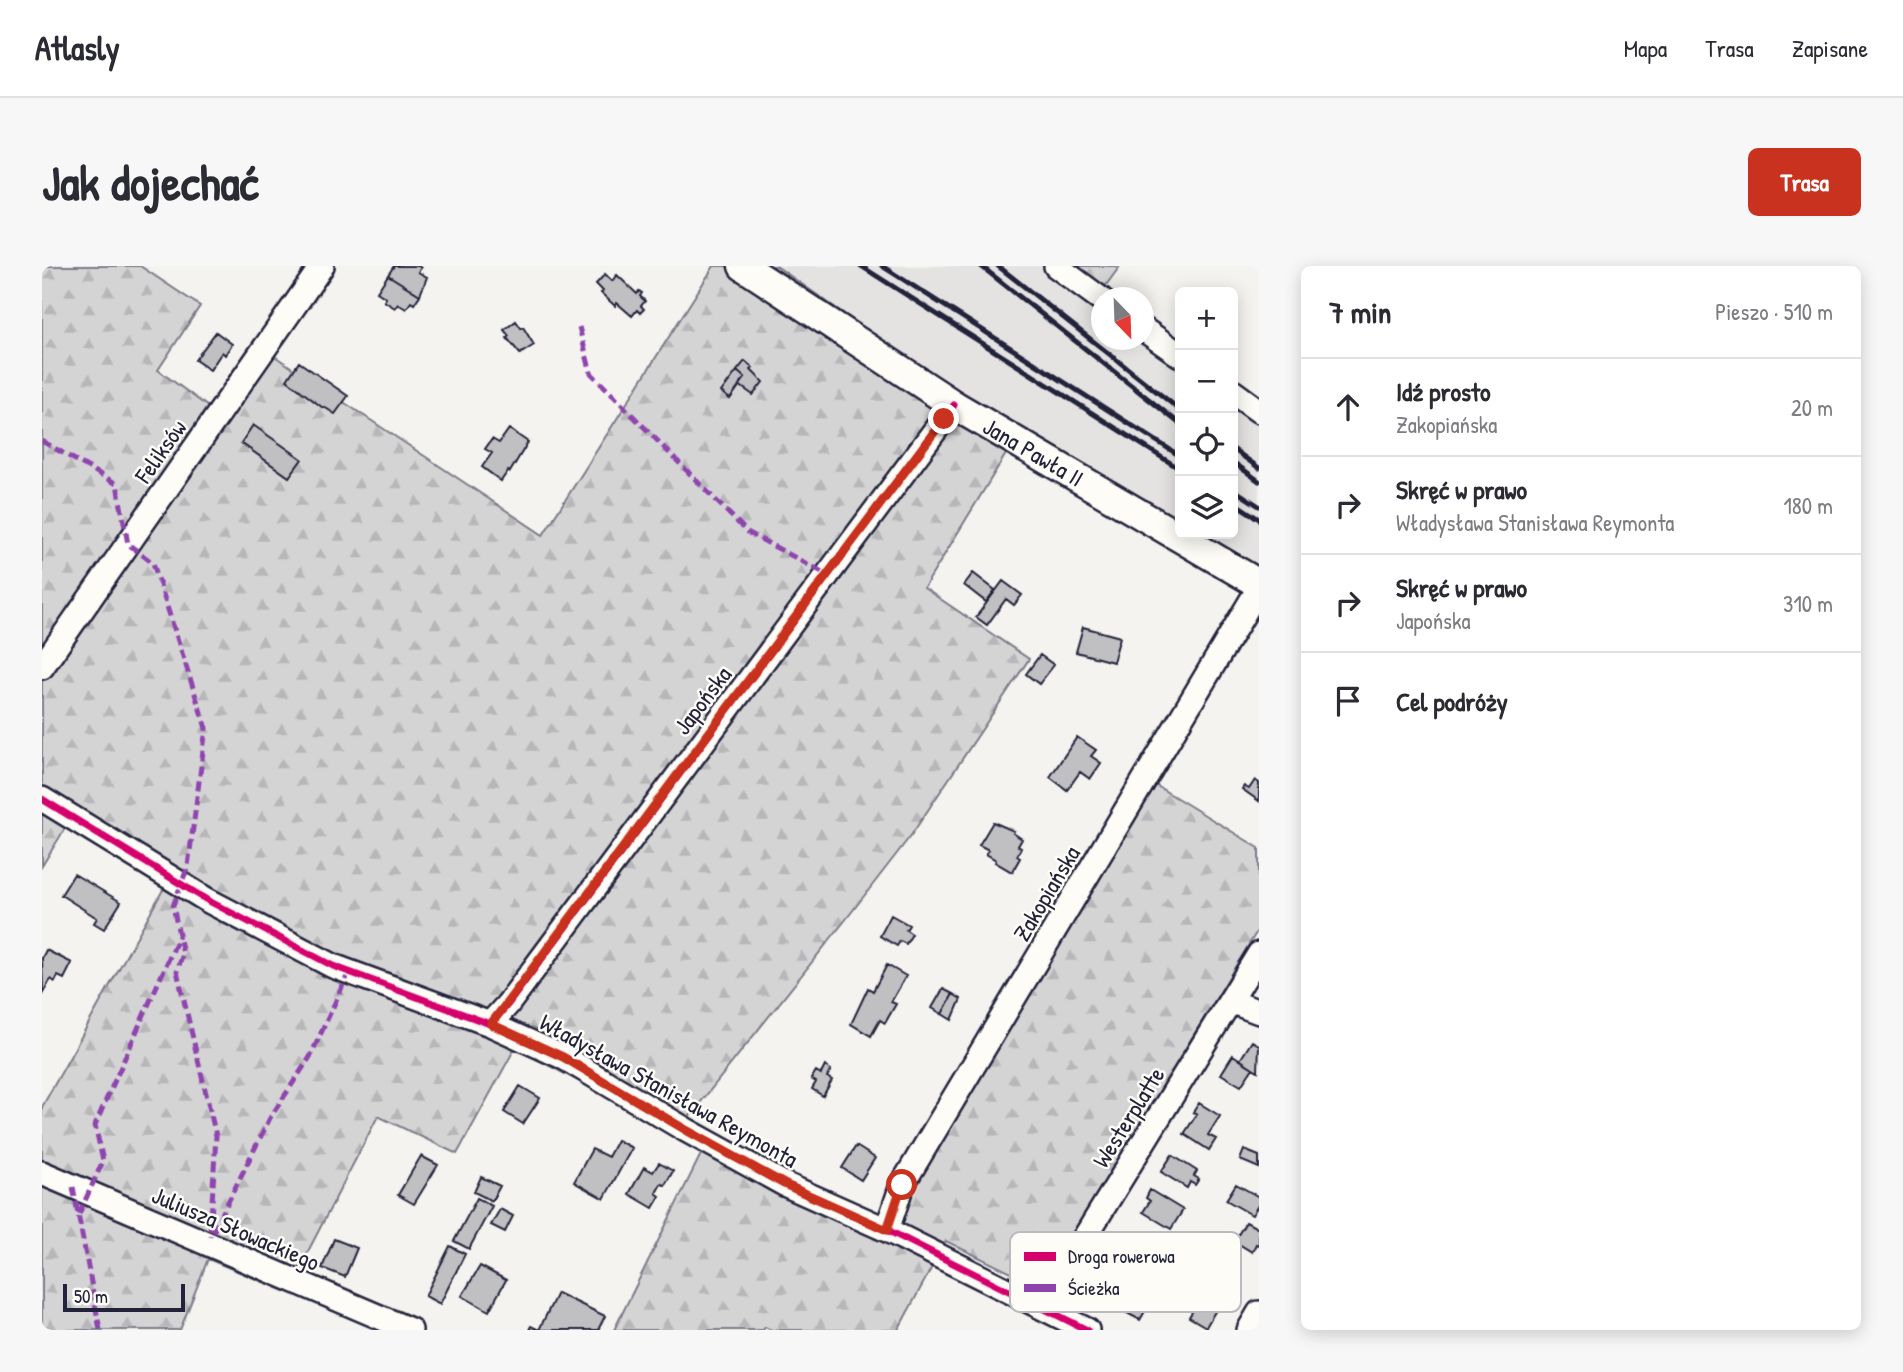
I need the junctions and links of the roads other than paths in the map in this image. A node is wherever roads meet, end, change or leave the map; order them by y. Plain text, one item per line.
1 (322, 266) edge
2 (743, 266) edge
3 (1056, 266) edge
4 (1091, 292) edge
5 (1154, 337) edge
6 (1175, 351) edge
7 (1238, 396) edge
8 (954, 405) junction
9 (1259, 411) edge
10 (1259, 586) edge
11 (42, 667) edge
12 (42, 799) edge
13 (1259, 954) edge
14 (1230, 1002) junction
15 (1259, 1012) edge
16 (491, 1024) junction
17 (42, 1174) edge
18 (887, 1230) junction
19 (1088, 1232) edge
20 (1010, 1291) edge
21 (1052, 1312) edge
22 (1259, 1313) edge
23 (410, 1330) edge
24 (1087, 1330) edge
25 (1249, 1330) edge

1 - 11 street, Feliksów
2 - 8 main road, Jana Pawła II
3 - 4 street
5 - 6 street
7 - 9 street
8 - 10 main road, Jana Pawła II
8 - 16 street, Japońska
10 - 18 street, Zakopiańska
12 - 16 street, Władysława Stanisława Reymonta
13 - 14 street, Westerplatte
14 - 15 street
14 - 19 street, Westerplatte
16 - 18 street, Władysława Stanisława Reymonta
17 - 23 street, Juliusza Słowackiego
18 - 20 street, Władysława Stanisława Reymonta
21 - 24 street, Władysława Stanisława Reymonta
22 - 25 street

